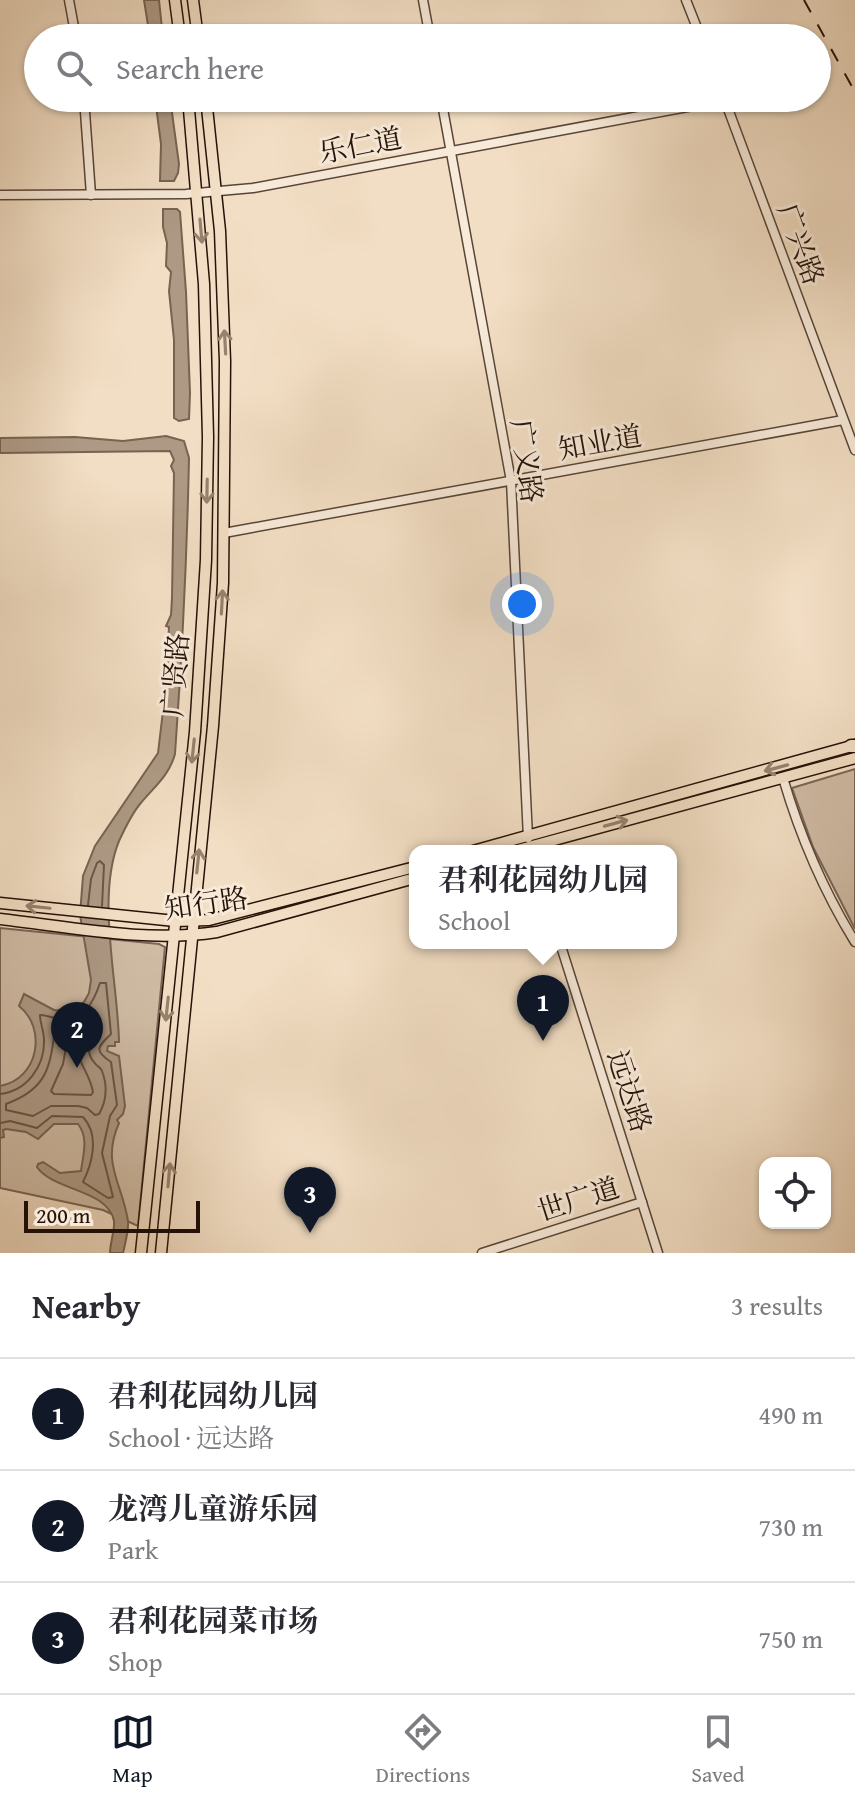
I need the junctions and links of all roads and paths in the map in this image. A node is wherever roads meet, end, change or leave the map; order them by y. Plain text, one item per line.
1 (69, 0) edge
2 (175, 0) edge
3 (193, 0) edge
4 (423, 0) edge
5 (686, 0) edge
6 (73, 24) edge
7 (178, 24) edge
8 (196, 24) edge
9 (427, 24) edge
10 (695, 24) edge
11 (85, 112) edge
12 (189, 112) edge
13 (208, 112) edge
14 (443, 112) edge
15 (656, 112) edge
16 (729, 112) edge
17 (450, 151) junction
18 (217, 192) junction
19 (198, 194) junction
20 (0, 195) edge
21 (91, 195) junction
22 (843, 420) junction
23 (855, 450) edge
24 (511, 481) junction
25 (224, 533) junction
26 (854, 752) edge
27 (783, 778) junction
28 (529, 845) edge
29 (409, 869) edge
30 (409, 880) edge
31 (0, 903) edge
32 (0, 919) edge
33 (175, 921) junction
34 (193, 921) junction
35 (174, 935) junction
36 (192, 935) junction
37 (855, 942) edge
38 (562, 949) edge
39 (642, 1202) junction
40 (141, 1253) edge
41 (161, 1253) edge
42 (482, 1253) edge
43 (658, 1253) edge

1 - 6 street
2 - 7 main road
3 - 8 main road
4 - 9 street
5 - 10 street
11 - 21 street
12 - 19 main road, 广贤路
13 - 18 main road, 广贤路
14 - 17 street, 广义路
15 - 17 street, 乐仁道
16 - 22 street, 广兴路
17 - 18 street, 乐仁道
17 - 24 street, 广义路
18 - 19 street, 乐仁道
25 -> 18 main road, 广贤路
19 - 21 street, 乐仁道
19 -> 33 main road, 广贤路
20 - 21 street, 乐仁道
22 - 23 street, 广兴路
22 - 24 street, 知业道
24 - 25 street, 知业道
24 - 28 street, 广义路
34 -> 25 main road, 广贤路
26 - 27 main road
26 -> 28 main road
28 -> 27 main road
27 - 37 street
29 - 34 main road, 知行路
30 - 36 main road, 知行路
33 -> 31 main road, 知行路
32 - 35 main road, 知行路
33 - 34 main road, 知行路
33 - 35 main road, 广贤路
34 - 36 main road, 广贤路
35 - 36 main road, 知行路
35 -> 40 main road, 广贤路
41 -> 36 main road, 广贤路
38 - 39 street, 远达路
39 - 42 street, 世广道
39 - 43 street, 远达路

